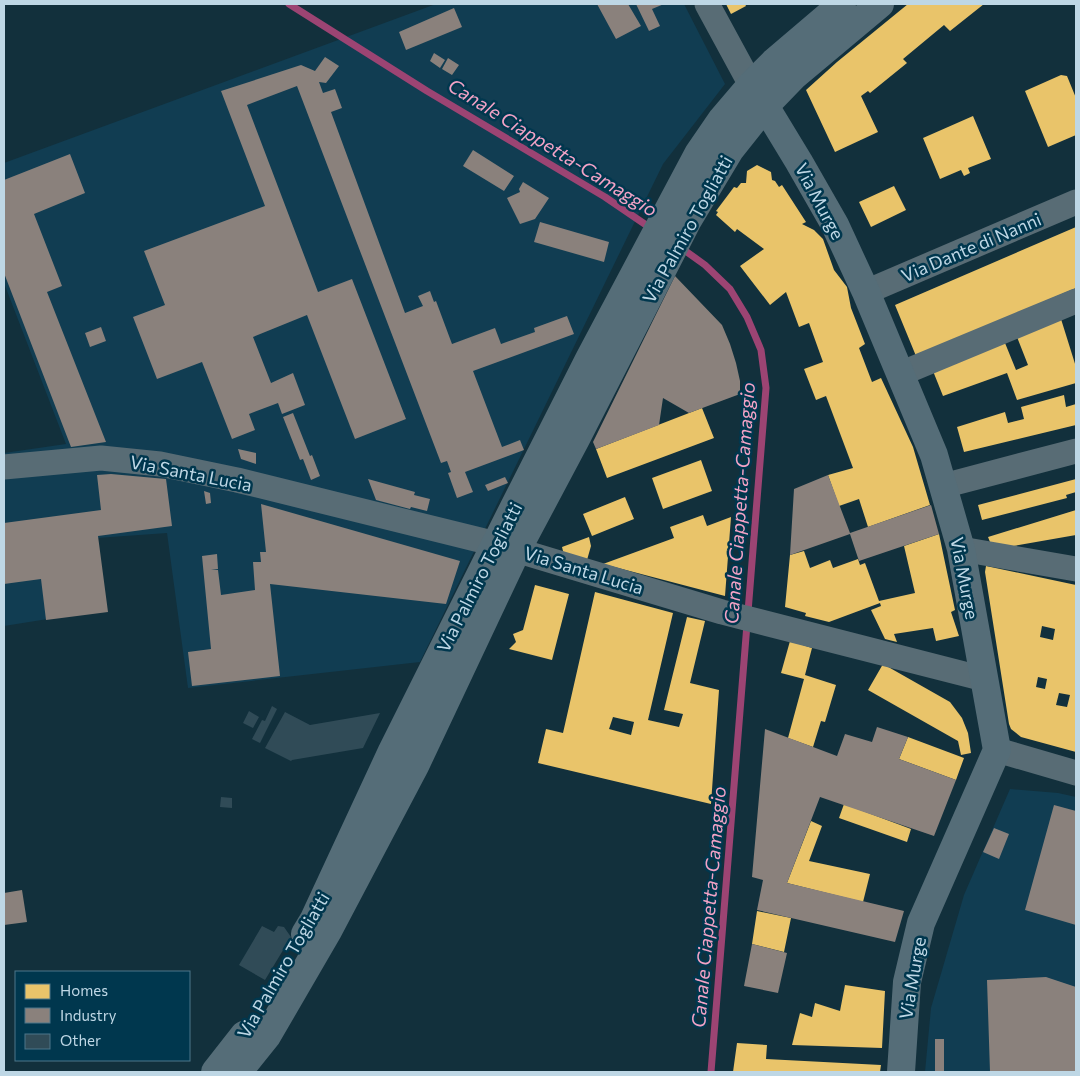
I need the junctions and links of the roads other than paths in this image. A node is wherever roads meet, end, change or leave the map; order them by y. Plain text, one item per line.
1 (707, 4) edge
2 (842, 4) edge
3 (880, 4) edge
4 (758, 96) junction
5 (1076, 202) edge
6 (866, 292) junction
7 (1076, 301) edge
8 (900, 374) junction
9 (1076, 450) edge
10 (4, 467) edge
11 (943, 486) junction
12 (506, 547) junction
13 (961, 549) junction
14 (1076, 569) edge
15 (984, 679) junction
16 (997, 750) junction
17 (1076, 773) edge
18 (215, 1072) edge
19 (238, 1072) edge
20 (901, 1072) edge

1 - 4 street
2 - 4 main road, Via Palmiro Togliatti
3 - 4 main road, Via Palmiro Togliatti
4 - 6 main road, Via Murge
4 - 12 main road, Via Palmiro Togliatti
5 - 6 street, Via Dante di Nanni
6 - 8 main road, Via Murge
7 - 8 street
8 - 11 main road, Via Murge
9 - 11 street
10 - 12 street, Via Santa Lucia
11 - 13 main road, Via Murge
12 - 15 street, Via Santa Lucia
12 - 18 main road, Via Palmiro Togliatti
12 - 19 main road, Via Palmiro Togliatti
13 - 14 street
13 - 15 main road, Via Murge
15 - 16 main road, Via Murge
16 - 17 street
16 - 20 main road, Via Murge

